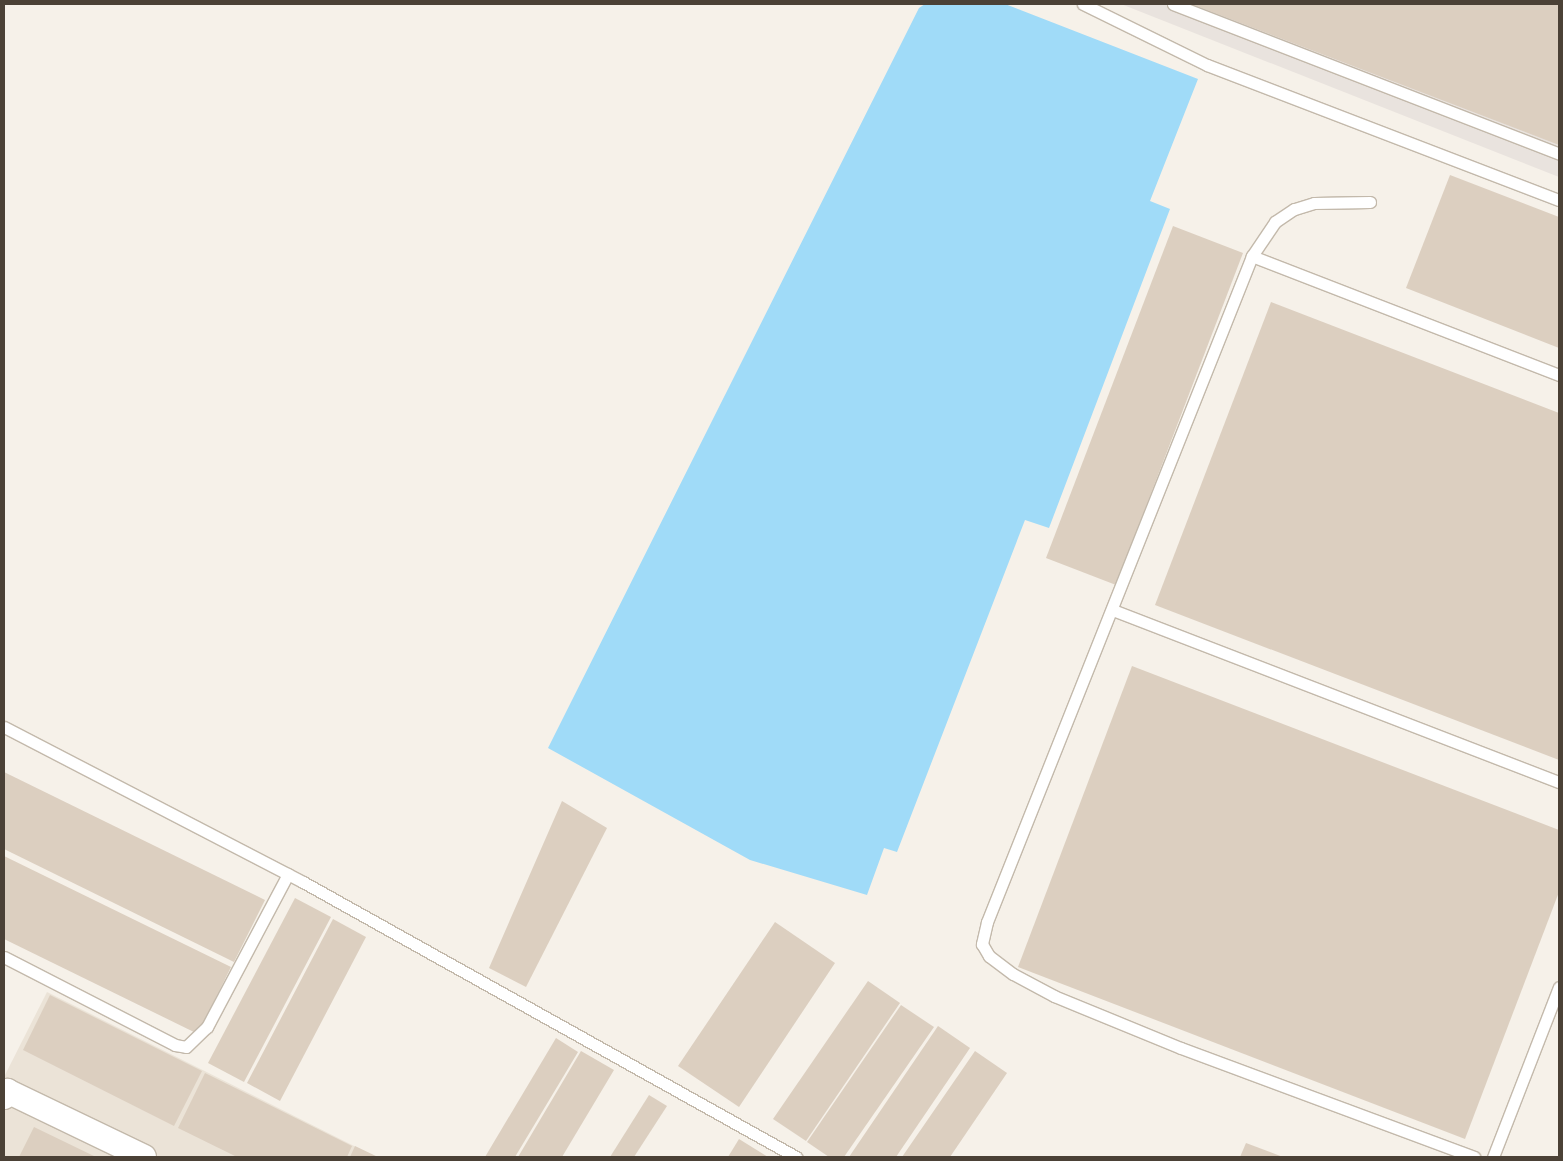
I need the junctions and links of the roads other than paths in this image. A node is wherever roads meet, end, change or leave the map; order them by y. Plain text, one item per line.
1 (1083, 4) edge
2 (1173, 4) edge
3 (1559, 154) edge
4 (1559, 200) edge
5 (1370, 202) dead end
6 (1252, 256) junction
7 (1559, 375) edge
8 (1113, 610) junction
9 (4, 727) edge
10 (1559, 782) edge
11 (288, 874) junction
12 (4, 957) edge
13 (1559, 987) edge
14 (4, 1097) edge
15 (144, 1157) edge
16 (796, 1157) edge
17 (1474, 1157) edge
18 (1493, 1157) edge

1 - 4 lane
2 - 3 lane
5 - 6 lane
6 - 7 lane
6 - 8 lane
8 - 10 lane
8 - 17 lane
9 - 11 lane
11 - 12 lane
11 - 16 lane
13 - 18 lane
14 - 15 street

